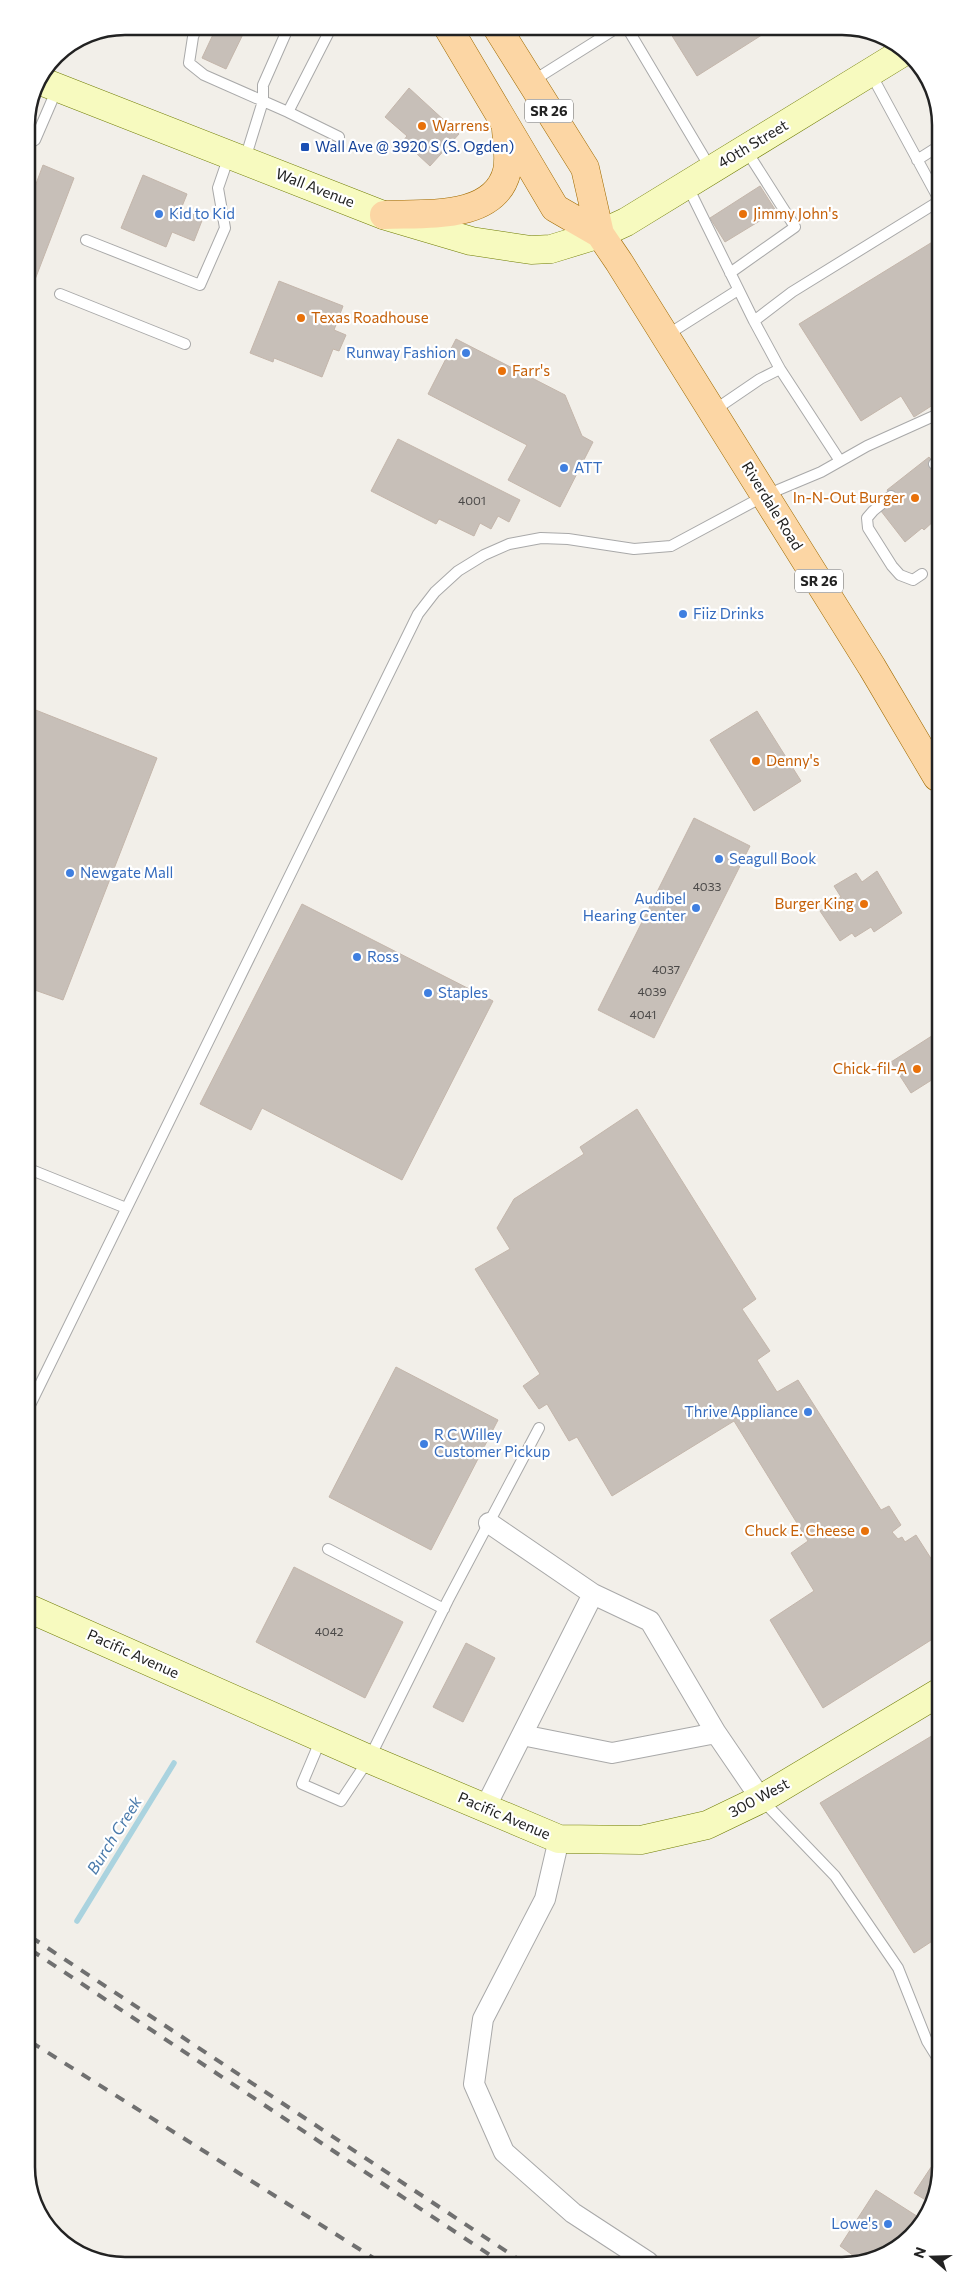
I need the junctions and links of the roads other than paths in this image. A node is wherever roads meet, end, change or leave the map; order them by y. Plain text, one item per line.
1 (194, 35) edge
2 (285, 35) edge
3 (327, 35) edge
4 (452, 35) edge
5 (502, 35) edge
6 (606, 35) edge
7 (631, 35) edge
8 (898, 55) edge
9 (870, 72) junction
10 (531, 83) junction
11 (48, 84) edge
12 (263, 102) junction
13 (288, 112) junction
14 (506, 125) junction
15 (339, 137) dead end
16 (35, 140) edge
17 (745, 149) junction
18 (932, 151) edge
19 (236, 158) junction
20 (917, 160) junction
21 (711, 169) junction
22 (687, 184) junction
23 (932, 187) edge
24 (932, 205) edge
25 (384, 215) junction
26 (600, 234) junction
27 (86, 240) dead end
28 (730, 273) junction
29 (738, 290) junction
30 (60, 294) dead end
31 (754, 321) junction
32 (666, 336) junction
33 (185, 344) dead end
34 (780, 369) junction
35 (713, 412) junction
36 (932, 417) edge
37 (840, 461) junction
38 (766, 495) junction
39 (891, 496) dead end
40 (922, 574) dead end
41 (932, 769) edge
42 (35, 1171) edge
43 (126, 1208) junction
44 (35, 1395) edge
45 (539, 1428) dead end
46 (489, 1523) junction
47 (328, 1549) dead end
48 (594, 1594) junction
49 (444, 1609) junction
50 (35, 1611) edge
51 (932, 1697) edge
52 (716, 1733) junction
53 (522, 1735) junction
54 (322, 1738) junction
55 (369, 1759) junction
56 (761, 1799) junction
57 (485, 1808) junction
58 (559, 1839) junction
59 (932, 2049) edge
60 (640, 2257) edge

1 - 12 lane
2 - 12 lane
3 - 13 lane
4 - 14 main road, SR 26
5 - 10 main road, SR 26
6 - 10 lane
7 - 21 lane
8 - 9 street, 40th Street
9 - 17 street, 40th Street
9 - 20 lane
10 - 26 main road, SR 26
11 - 16 lane
11 - 19 street, Wall Avenue
12 - 13 lane
12 - 19 lane
13 - 15 lane
14 - 25 main road
14 - 26 main road, SR 26
17 - 21 street, 40th Street
17 - 28 lane
18 - 20 lane
19 - 25 street, Wall Avenue
19 - 27 lane
20 - 23 lane
21 - 22 street, 40th Street
22 - 26 street, 40th Street
22 - 28 lane
24 - 31 lane
25 - 26 street, Wall Avenue
26 - 32 main road, Riverdale Road / SR 26
28 - 29 lane
29 - 31 lane
29 - 32 lane
30 - 33 lane
31 - 34 lane
32 - 35 main road, Riverdale Road / SR 26
34 - 35 lane
34 - 37 lane
35 - 38 main road, Riverdale Road / SR 26
36 - 37 lane
37 - 38 lane
38 - 41 main road, Riverdale Road / SR 26
38 - 43 lane
39 - 40 lane
42 - 43 lane
43 - 44 lane
45 - 46 lane
46 - 48 street
46 - 49 lane
47 - 49 lane
48 - 52 street
48 - 53 street
49 - 55 lane
50 - 54 street, Pacific Avenue
51 - 56 street, 300 West
52 - 53 street
52 - 56 street
53 - 57 street
54 - 55 street, Pacific Avenue
54 - 55 lane
55 - 57 street, Pacific Avenue
56 - 58 street, 300 West
56 - 59 lane
57 - 58 street, Pacific Avenue
58 - 60 street, Pacific Avenue

